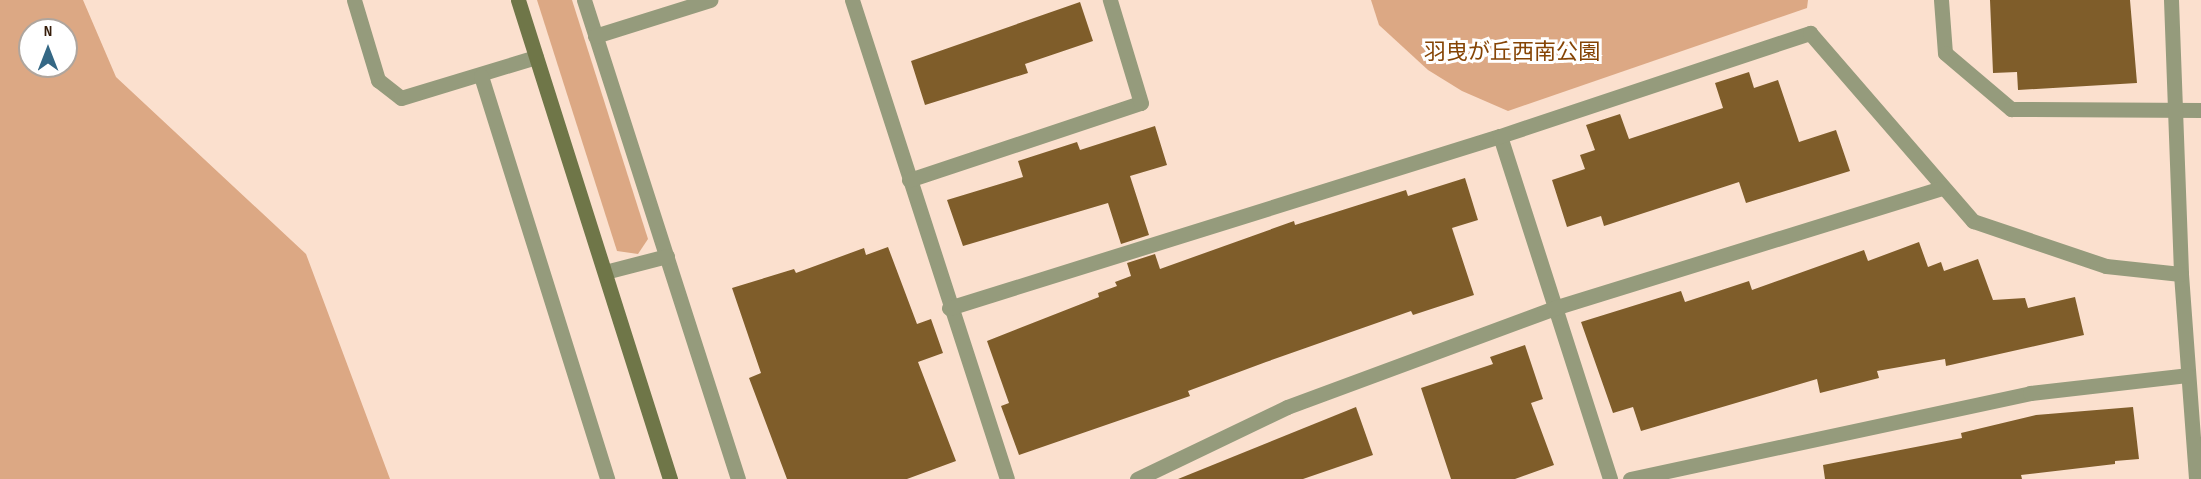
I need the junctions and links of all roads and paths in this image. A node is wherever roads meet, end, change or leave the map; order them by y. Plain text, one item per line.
1 (354, 0) edge
2 (518, 0) edge
3 (584, 0) edge
4 (710, 0) edge
5 (852, 0) edge
6 (1110, 0) edge
7 (1941, 0) edge
8 (2171, 0) edge
9 (595, 36) junction
10 (536, 57) junction
11 (481, 76) junction
12 (2201, 110) edge
13 (2177, 111) junction
14 (1500, 136) junction
15 (909, 180) junction
16 (1941, 188) junction
17 (667, 256) junction
18 (605, 272) junction
19 (2181, 274) junction
20 (949, 308) junction
21 (1554, 308) junction
22 (2187, 375) junction
23 (607, 479) edge
24 (670, 479) edge
25 (738, 479) edge
26 (1007, 479) edge
27 (1137, 479) edge
28 (1610, 479) edge
29 (1630, 479) edge
30 (2196, 479) edge

1 - 11 street
2 - 10 street
3 - 9 street
4 - 9 street
5 - 15 street
6 - 15 street
7 - 13 street
8 - 13 street
9 - 17 street
10 - 11 street
10 - 18 street
11 - 23 street
12 - 13 street
13 - 19 street
14 - 16 street
14 - 20 street
14 - 21 street
15 - 20 street
16 - 19 street
16 - 21 street
17 - 18 street
17 - 25 street
18 - 24 street
19 - 22 street
20 - 26 street
21 - 27 street
21 - 28 street
22 - 29 street
22 - 30 street

